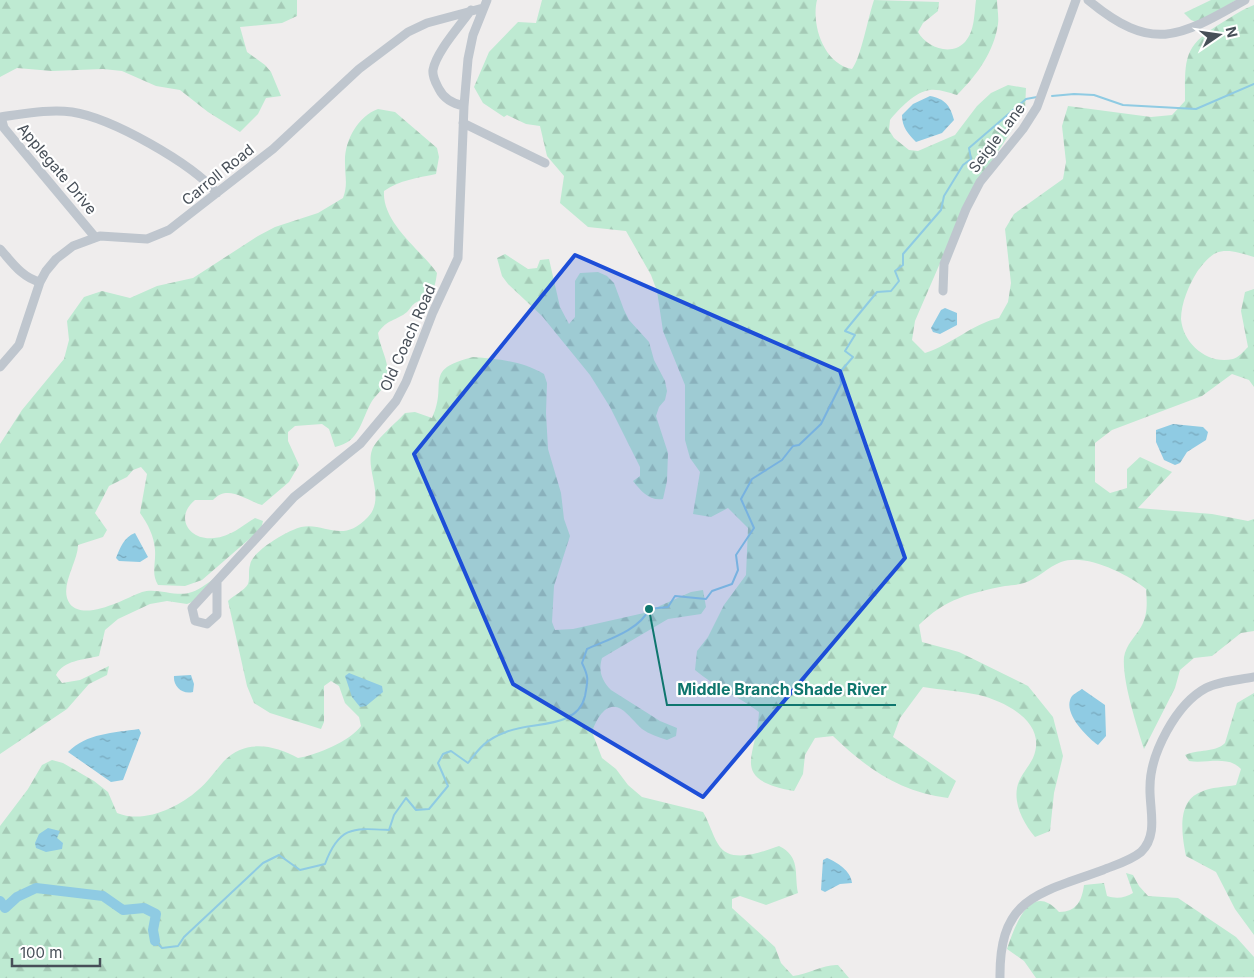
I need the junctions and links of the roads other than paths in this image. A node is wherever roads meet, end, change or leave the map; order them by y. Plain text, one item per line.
1 (1076, 0) edge
2 (1088, 0) edge
3 (1245, 0) edge
4 (485, 4) edge
5 (471, 10) junction
6 (464, 106) junction
7 (0, 117) edge
8 (463, 123) junction
9 (545, 163) dead end
10 (217, 193) junction
11 (95, 237) junction
12 (0, 249) edge
13 (40, 282) junction
14 (942, 291) dead end
15 (0, 367) edge
16 (217, 583) junction
17 (1254, 677) edge
18 (1000, 978) edge

1 - 14 street, Seigle Lane
2 - 3 street
4 - 5 street, Carroll Road
4 - 6 street, Old Coach Road
5 - 6 street
5 - 10 street, Carroll Road
6 - 8 street, Old Coach Road
7 - 10 street
7 - 11 street, Applegate Drive
8 - 9 street
8 - 16 street, Old Coach Road
10 - 11 street, Carroll Road
11 - 13 street, Carroll Road
12 - 13 street
13 - 15 street, Carroll Road
16 - 16 street, Old Coach Road
17 - 18 street

